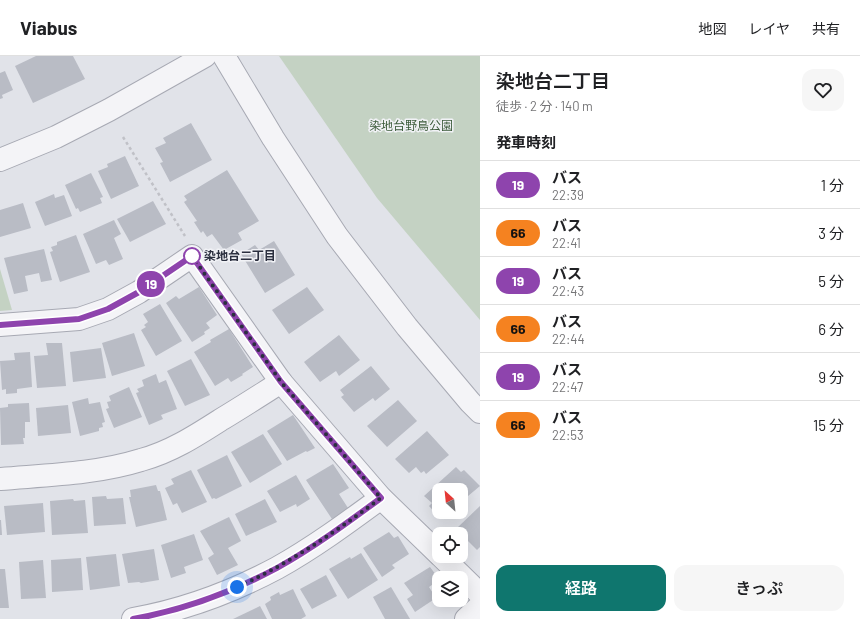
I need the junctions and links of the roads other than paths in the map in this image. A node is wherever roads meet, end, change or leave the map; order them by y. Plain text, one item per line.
1 (205, 56) edge
2 (224, 56) edge
3 (0, 160) edge
4 (0, 325) edge
5 (281, 382) junction
6 (480, 412) edge
7 (0, 479) edge
8 (381, 498) junction
9 (432, 547) edge
10 (448, 563) edge
11 (480, 594) edge
12 (480, 606) edge
13 (133, 619) edge
14 (466, 619) edge

1 - 3 street
2 - 6 street
4 - 5 street
5 - 7 street
5 - 8 street
8 - 9 street
8 - 13 street
10 - 11 street
12 - 14 street

